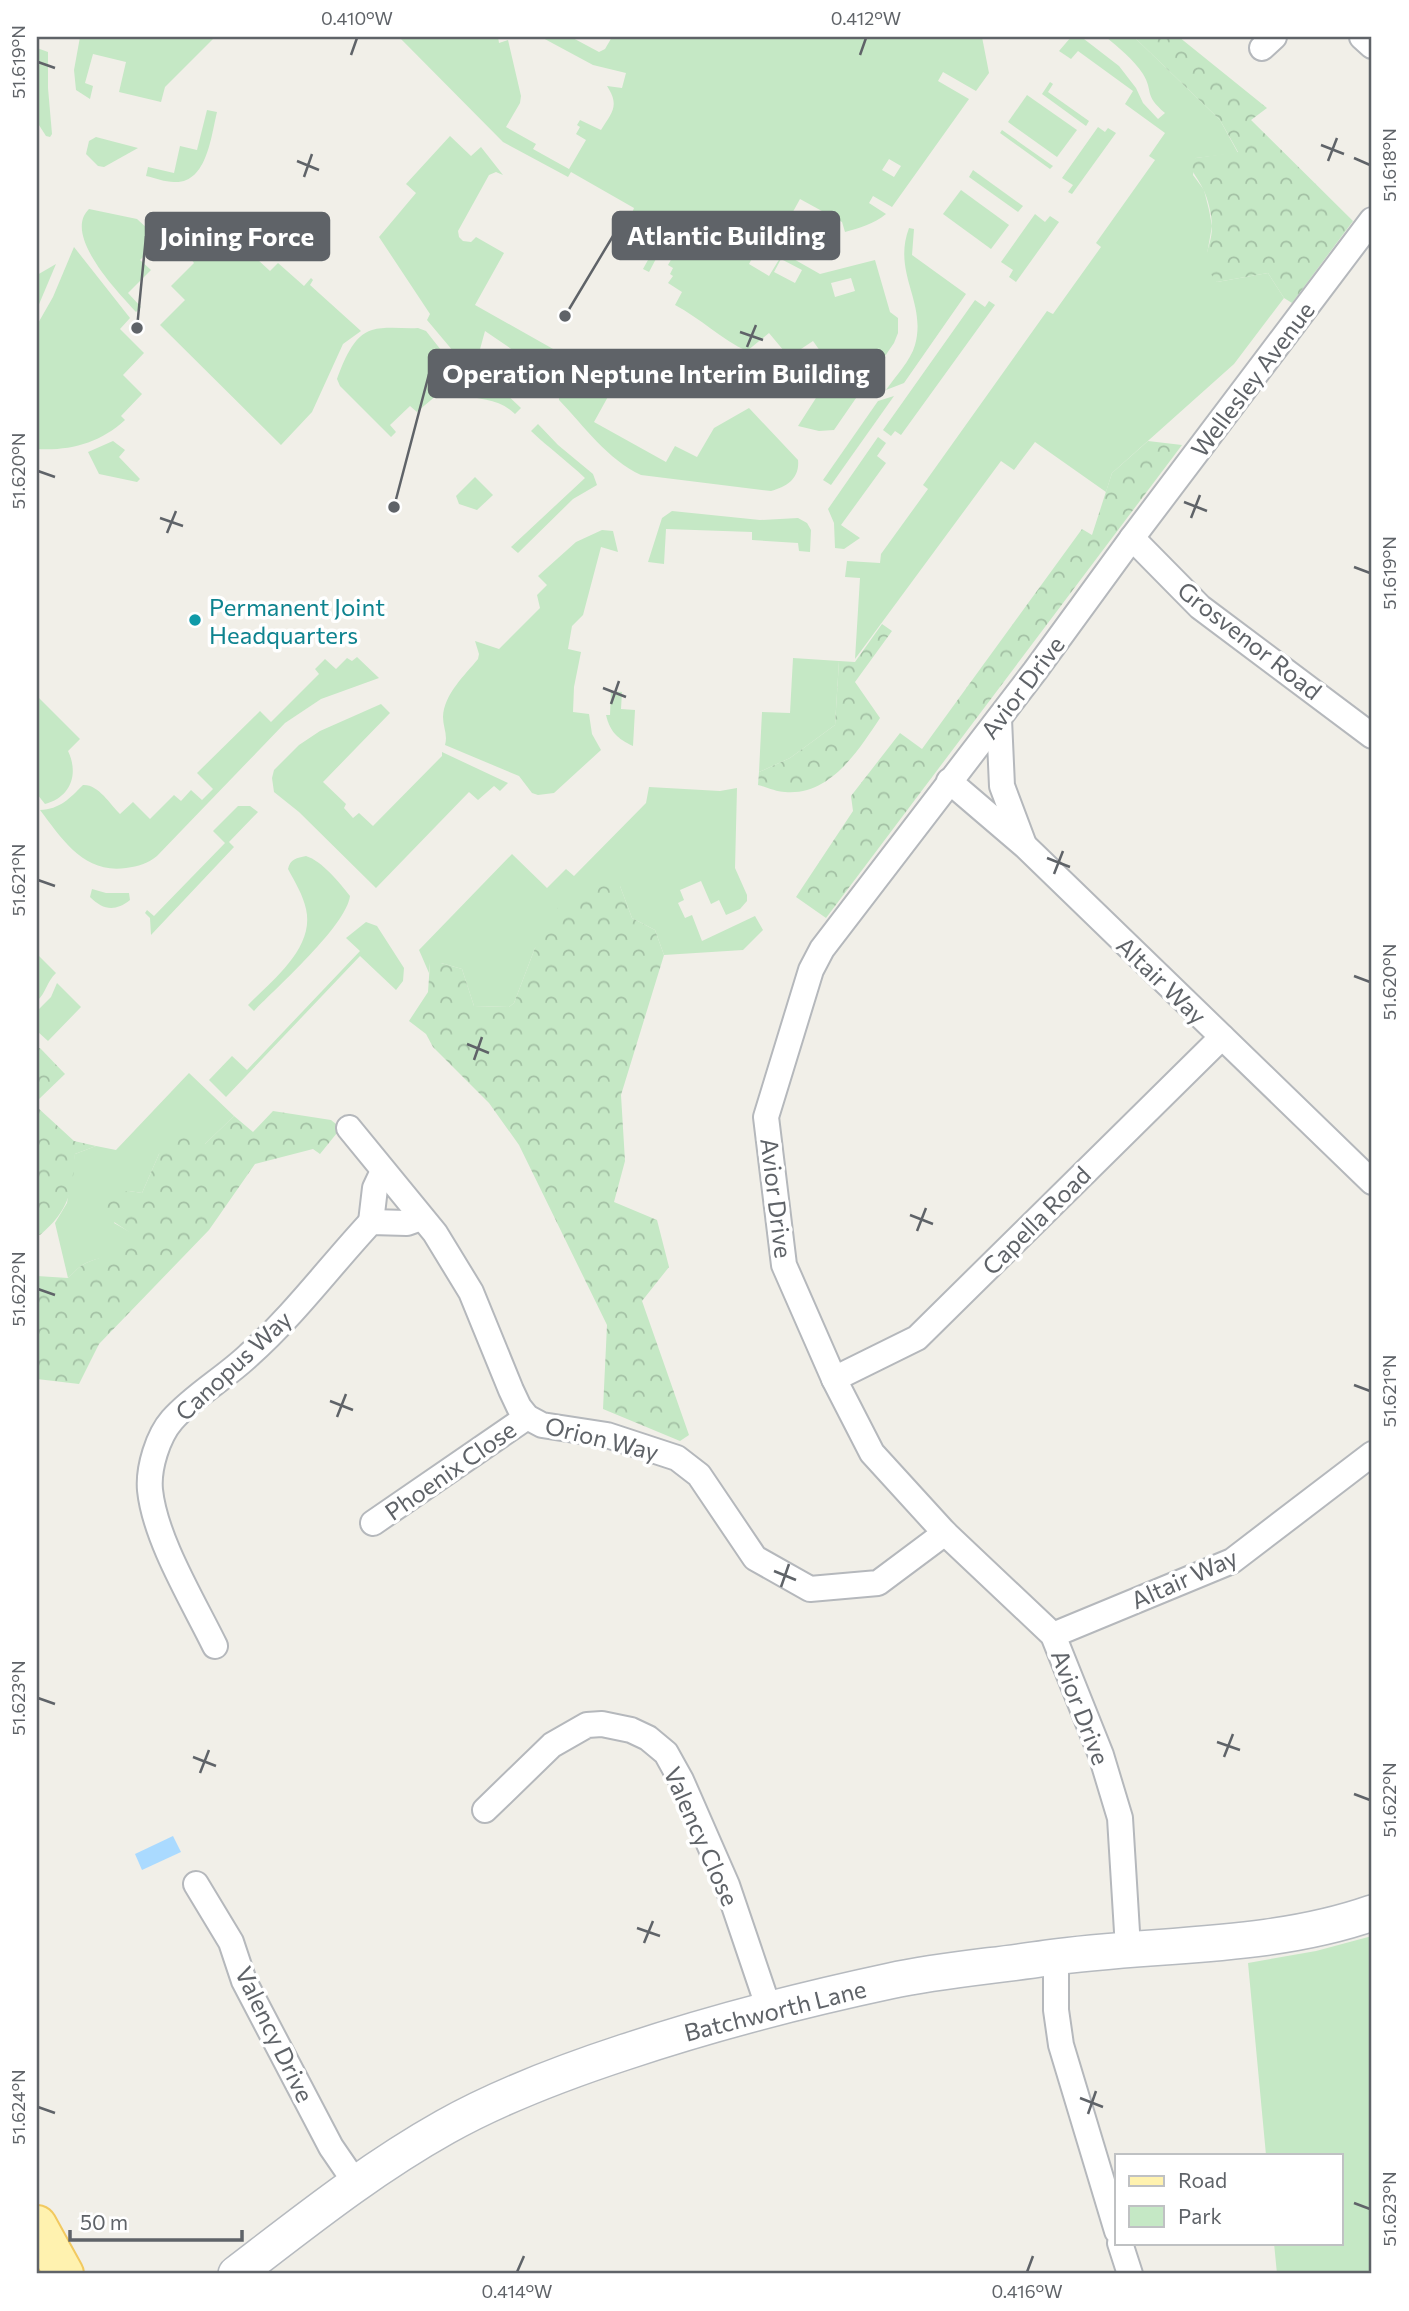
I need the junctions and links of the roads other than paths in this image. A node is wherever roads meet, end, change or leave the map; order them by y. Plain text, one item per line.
1 (1362, 37) edge
2 (1372, 46) edge
3 (1372, 220) edge
4 (1132, 538) junction
5 (999, 719) junction
6 (1372, 736) edge
7 (949, 781) junction
8 (1025, 846) junction
9 (1222, 1037) junction
10 (349, 1128) dead end
11 (383, 1171) junction
12 (1372, 1182) edge
13 (421, 1218) junction
14 (371, 1222) junction
15 (834, 1379) junction
16 (527, 1417) junction
17 (1372, 1454) edge
18 (373, 1523) dead end
19 (945, 1533) junction
20 (1053, 1635) junction
21 (215, 1646) dead end
22 (485, 1810) dead end
23 (196, 1884) dead end
24 (1372, 1913) edge
25 (1128, 1948) junction
26 (1056, 1957) junction
27 (769, 2009) junction
28 (355, 2182) junction
29 (1115, 2224) edge
30 (37, 2225) edge
31 (1121, 2244) edge
32 (64, 2274) edge
33 (236, 2274) edge
34 (1130, 2274) edge

1 - 2 street
3 - 4 street, Wellesley Avenue
4 - 5 street, Avior Drive
4 - 6 street, Grosvenor Road
5 - 7 street, Avior Drive
5 - 8 street
7 - 8 street, Altair Way
7 - 15 street, Avior Drive
8 - 9 street, Altair Way
9 - 12 street, Altair Way
9 - 15 street, Capella Road
10 - 11 street, Orion Way
11 - 13 street, Orion Way
11 - 14 street
13 - 14 street
13 - 16 street, Orion Way
14 - 21 street, Canopus Way
15 - 19 street, Avior Drive
16 - 18 street, Phoenix Close
16 - 19 street, Orion Way
17 - 20 street, Altair Way
19 - 20 street, Avior Drive
20 - 25 street, Avior Drive
22 - 27 street, Valency Close
23 - 28 street, Valency Drive
24 - 25 street, Batchworth Lane
25 - 26 street, Batchworth Lane
26 - 27 street, Batchworth Lane
26 - 29 street
27 - 28 street, Batchworth Lane
28 - 33 street, Batchworth Lane
30 - 32 main road
31 - 34 street

